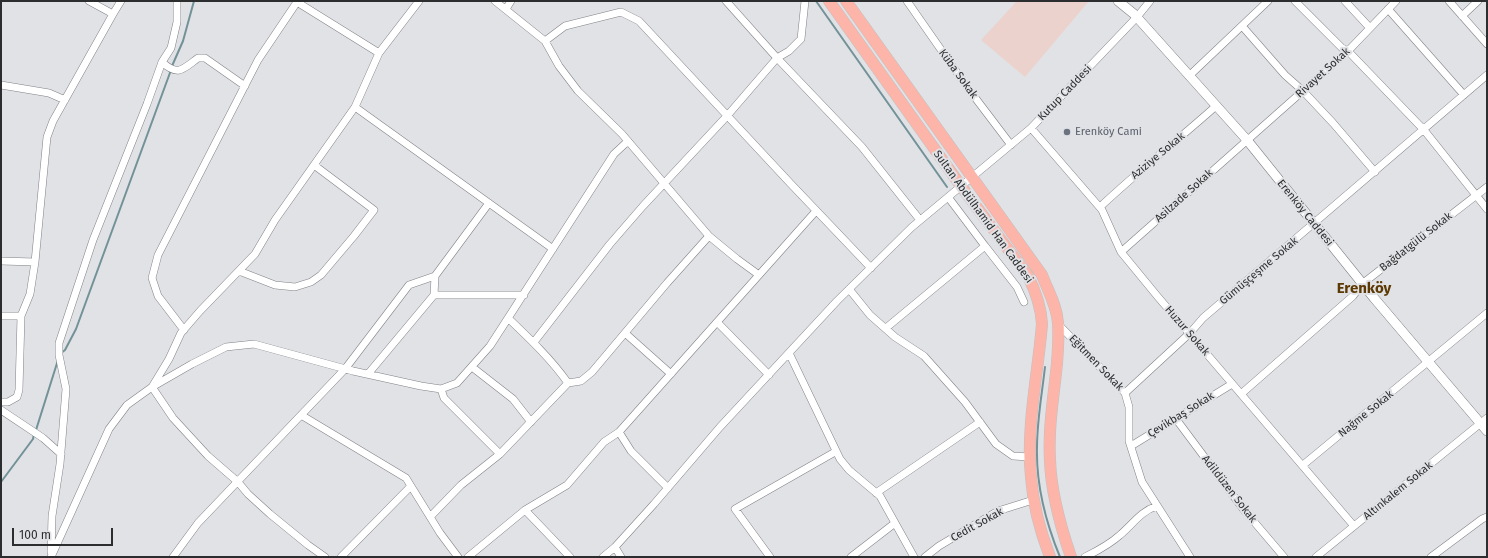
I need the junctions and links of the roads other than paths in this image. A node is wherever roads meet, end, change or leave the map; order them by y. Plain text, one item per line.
1 (88, 1) edge
2 (121, 1) edge
3 (177, 1) edge
4 (419, 1) edge
5 (495, 1) edge
6 (511, 1) edge
7 (726, 1) edge
8 (806, 1) edge
9 (830, 1) edge
10 (846, 1) edge
11 (1118, 1) edge
12 (1150, 1) edge
13 (1268, 1) edge
14 (1295, 1) edge
15 (1345, 1) edge
16 (1396, 1) edge
17 (1449, 1) edge
18 (1478, 1) edge
19 (298, 2) edge
20 (910, 2) edge
21 (506, 9) junction
22 (1388, 9) junction
23 (113, 14) junction
24 (1462, 16) junction
25 (1137, 17) junction
26 (1242, 26) junction
27 (1370, 28) junction
28 (545, 41) junction
29 (1487, 44) edge
30 (1348, 51) junction
31 (379, 53) junction
32 (777, 58) junction
33 (162, 62) junction
34 (1487, 75) edge
35 (1189, 76) junction
36 (1, 85) edge
37 (245, 86) junction
38 (1303, 91) junction
39 (1464, 96) junction
40 (65, 100) junction
41 (1216, 106) junction
42 (355, 107) junction
43 (727, 116) junction
44 (1031, 128) junction
45 (1424, 130) junction
46 (1247, 140) junction
47 (628, 141) junction
48 (1011, 145) junction
49 (314, 165) junction
50 (1375, 172) junction
51 (972, 177) junction
52 (663, 183) junction
53 (961, 186) junction
54 (1487, 187) edge
55 (1476, 195) junction
56 (948, 197) junction
57 (490, 203) junction
58 (1100, 207) junction
59 (1487, 209) edge
60 (816, 211) junction
61 (920, 220) junction
62 (1314, 224) junction
63 (709, 236) junction
64 (985, 246) junction
65 (553, 249) junction
66 (1121, 252) junction
67 (1, 261) edge
68 (35, 262) junction
69 (871, 268) junction
70 (239, 271) junction
71 (759, 275) junction
72 (435, 276) junction
73 (1362, 284) junction
74 (849, 289) junction
75 (434, 295) junction
76 (524, 295) junction
77 (1024, 302) dead end
78 (1487, 313) edge
79 (1, 316) edge
80 (21, 316) junction
81 (508, 318) junction
82 (717, 322) junction
83 (1058, 324) junction
84 (886, 328) junction
85 (184, 330) junction
86 (625, 333) junction
87 (1190, 333) junction
88 (534, 342) junction
89 (789, 353) junction
90 (1428, 363) junction
91 (472, 367) junction
92 (345, 369) junction
93 (368, 374) junction
94 (670, 374) junction
95 (769, 375) junction
96 (568, 383) junction
97 (1232, 384) junction
98 (152, 387) junction
99 (441, 389) junction
100 (1125, 393) junction
101 (1241, 394) junction
102 (1, 402) edge
103 (1, 410) edge
104 (301, 414) junction
105 (1176, 418) junction
106 (1484, 421) edge
107 (531, 422) junction
108 (980, 422) junction
109 (1487, 431) edge
110 (619, 432) junction
111 (1130, 446) junction
112 (835, 452) junction
113 (61, 454) junction
114 (500, 454) junction
115 (1030, 457) junction
116 (1303, 465) junction
117 (238, 482) junction
118 (410, 487) junction
119 (668, 488) junction
120 (876, 493) junction
121 (1033, 500) junction
122 (1157, 506) junction
123 (525, 510) junction
124 (430, 517) junction
125 (1487, 517) edge
126 (895, 523) junction
127 (1354, 526) junction
128 (614, 547) junction
129 (766, 555) edge
130 (51, 557) edge
131 (173, 557) edge
132 (325, 557) edge
133 (341, 557) edge
134 (458, 557) edge
135 (468, 557) edge
136 (570, 557) edge
137 (603, 557) edge
138 (621, 557) edge
139 (851, 557) edge
140 (914, 557) edge
141 (926, 557) edge
142 (1050, 557) edge
143 (1071, 557) edge
144 (1085, 557) edge
145 (1190, 557) edge
146 (1284, 557) edge
147 (1316, 557) edge
148 (1431, 557) edge

1 - 23 street
2 - 23 street
3 - 33 street
4 - 31 street
5 - 21 street
6 - 21 street
7 - 32 street
8 - 32 street
9 - 53 main road, Sultan Abdülhamid Han Caddesi
10 - 51 main road, Sultan Abdülhamid Han Caddesi
11 - 25 street, Erenköy Caddesi
12 - 25 street, Kutup Caddesi
13 - 26 street
14 - 30 street
15 - 27 street
16 - 22 street, Rivayet Sokak
17 - 24 street
18 - 24 street
19 - 31 street
19 - 37 street
20 - 48 street, Küba Sokak
21 - 28 street
22 - 27 street, Rivayet Sokak
22 - 39 street
23 - 40 street
24 - 29 street
25 - 35 street, Erenköy Caddesi
25 - 44 street, Kutup Caddesi
26 - 35 street
26 - 38 street
27 - 30 street, Rivayet Sokak
28 - 43 street
28 - 47 street
30 - 38 street, Rivayet Sokak
30 - 45 street
31 - 42 street
32 - 43 street
32 - 61 street
33 - 37 street
33 - 113 street
34 - 39 street, Gümüşçeşme Sokak
35 - 41 street, Erenköy Caddesi
36 - 40 street
37 - 85 street
38 - 46 street, Rivayet Sokak
38 - 50 street
39 - 45 street, Gümüşçeşme Sokak
40 - 68 street
41 - 46 street, Erenköy Caddesi
41 - 58 street, Aziziye Sokak
42 - 49 street
42 - 57 street
43 - 52 street
43 - 60 street
44 - 48 street, Kutup Caddesi
44 - 58 street, Huzur Sokak
45 - 50 street, Gümüşçeşme Sokak
45 - 55 street
46 - 62 street, Erenköy Caddesi
46 - 66 street, Asilzade Sokak
47 - 52 street
47 - 65 street
48 - 51 street, Kutup Caddesi
49 - 70 street
49 - 70 street
50 - 62 street, Gümüşçeşme Sokak
51 - 53 street, Kutup Caddesi
51 - 83 main road, Sultan Abdülhamid Han Caddesi
52 - 63 street
52 - 88 street
53 - 56 street, Kutup Caddesi
53 - 115 main road, Sultan Abdülhamid Han Caddesi
54 - 55 street, Bağdatgülü Sokak
55 - 59 street
55 - 73 street, Bağdatgülü Sokak
56 - 61 street, Kutup Caddesi
56 - 64 street
57 - 65 street
57 - 72 street
58 - 66 street, Huzur Sokak
60 - 69 street
60 - 71 street
61 - 69 street, Kutup Caddesi
62 - 73 street, Erenköy Caddesi
62 - 87 street, Gümüşçeşme Sokak
63 - 71 street
63 - 86 street
64 - 77 street
64 - 84 street
65 - 76 street
66 - 87 street, Huzur Sokak
67 - 68 street
68 - 80 street
69 - 74 street, Kutup Caddesi
70 - 85 street
71 - 82 street
72 - 75 street
72 - 92 street
73 - 90 street, Erenköy Caddesi
73 - 101 street, Bağdatgülü Sokak
74 - 84 street
74 - 89 street, Kutup Caddesi
75 - 76 street
75 - 93 street
76 - 81 street
78 - 90 street, Nağme Sokak
79 - 80 street
80 - 102 street
81 - 88 street
81 - 91 street
82 - 94 street
82 - 95 street
83 - 100 street, Eğitmen Sokak
83 - 143 main road, Sultan Abdülhamid Han Caddesi
84 - 108 street
85 - 98 street
86 - 94 street
86 - 96 street
87 - 97 street, Huzur Sokak
87 - 100 street, Gümüşçeşme Sokak
88 - 96 street
89 - 95 street, Kutup Caddesi
89 - 112 street
90 - 106 street, Erenköy Caddesi
90 - 116 street, Nağme Sokak
91 - 99 street
91 - 107 street
92 - 93 street
92 - 98 street
92 - 104 street
93 - 99 street
94 - 110 street
95 - 119 street, Kutup Caddesi
96 - 107 street
97 - 101 street, Huzur Sokak
97 - 105 street, Çevikbaş Sokak
98 - 117 street
98 - 130 street
99 - 114 street
100 - 111 street, Eğitmen Sokak
101 - 116 street, Huzur Sokak
103 - 113 street
104 - 117 street
104 - 118 street
105 - 111 street, Çevikbaş Sokak
105 - 146 street, Adildüzen Sokak
106 - 109 street, Erenköy Caddesi
106 - 127 street, Altınkalem Sokak
107 - 114 street
108 - 115 street
108 - 120 street
110 - 119 street
110 - 123 street
111 - 122 street, Eğitmen Sokak
112 - 120 street
112 - 129 street
113 - 130 street
114 - 124 street
115 - 121 main road, Sultan Abdülhamid Han Caddesi
116 - 127 street, Huzur Sokak
117 - 131 street
117 - 132 street
118 - 124 street
118 - 133 street
119 - 128 street, Kutup Caddesi
120 - 126 street
121 - 141 street, Cedit Sokak
121 - 142 main road, Sultan Abdülhamid Han Caddesi
122 - 144 street
122 - 145 street, Eğitmen Sokak
123 - 135 street
123 - 136 street
124 - 134 street
125 - 148 street
126 - 139 street
126 - 140 street
127 - 147 street, Altınkalem Sokak
128 - 137 street, Kutup Caddesi
128 - 138 street

